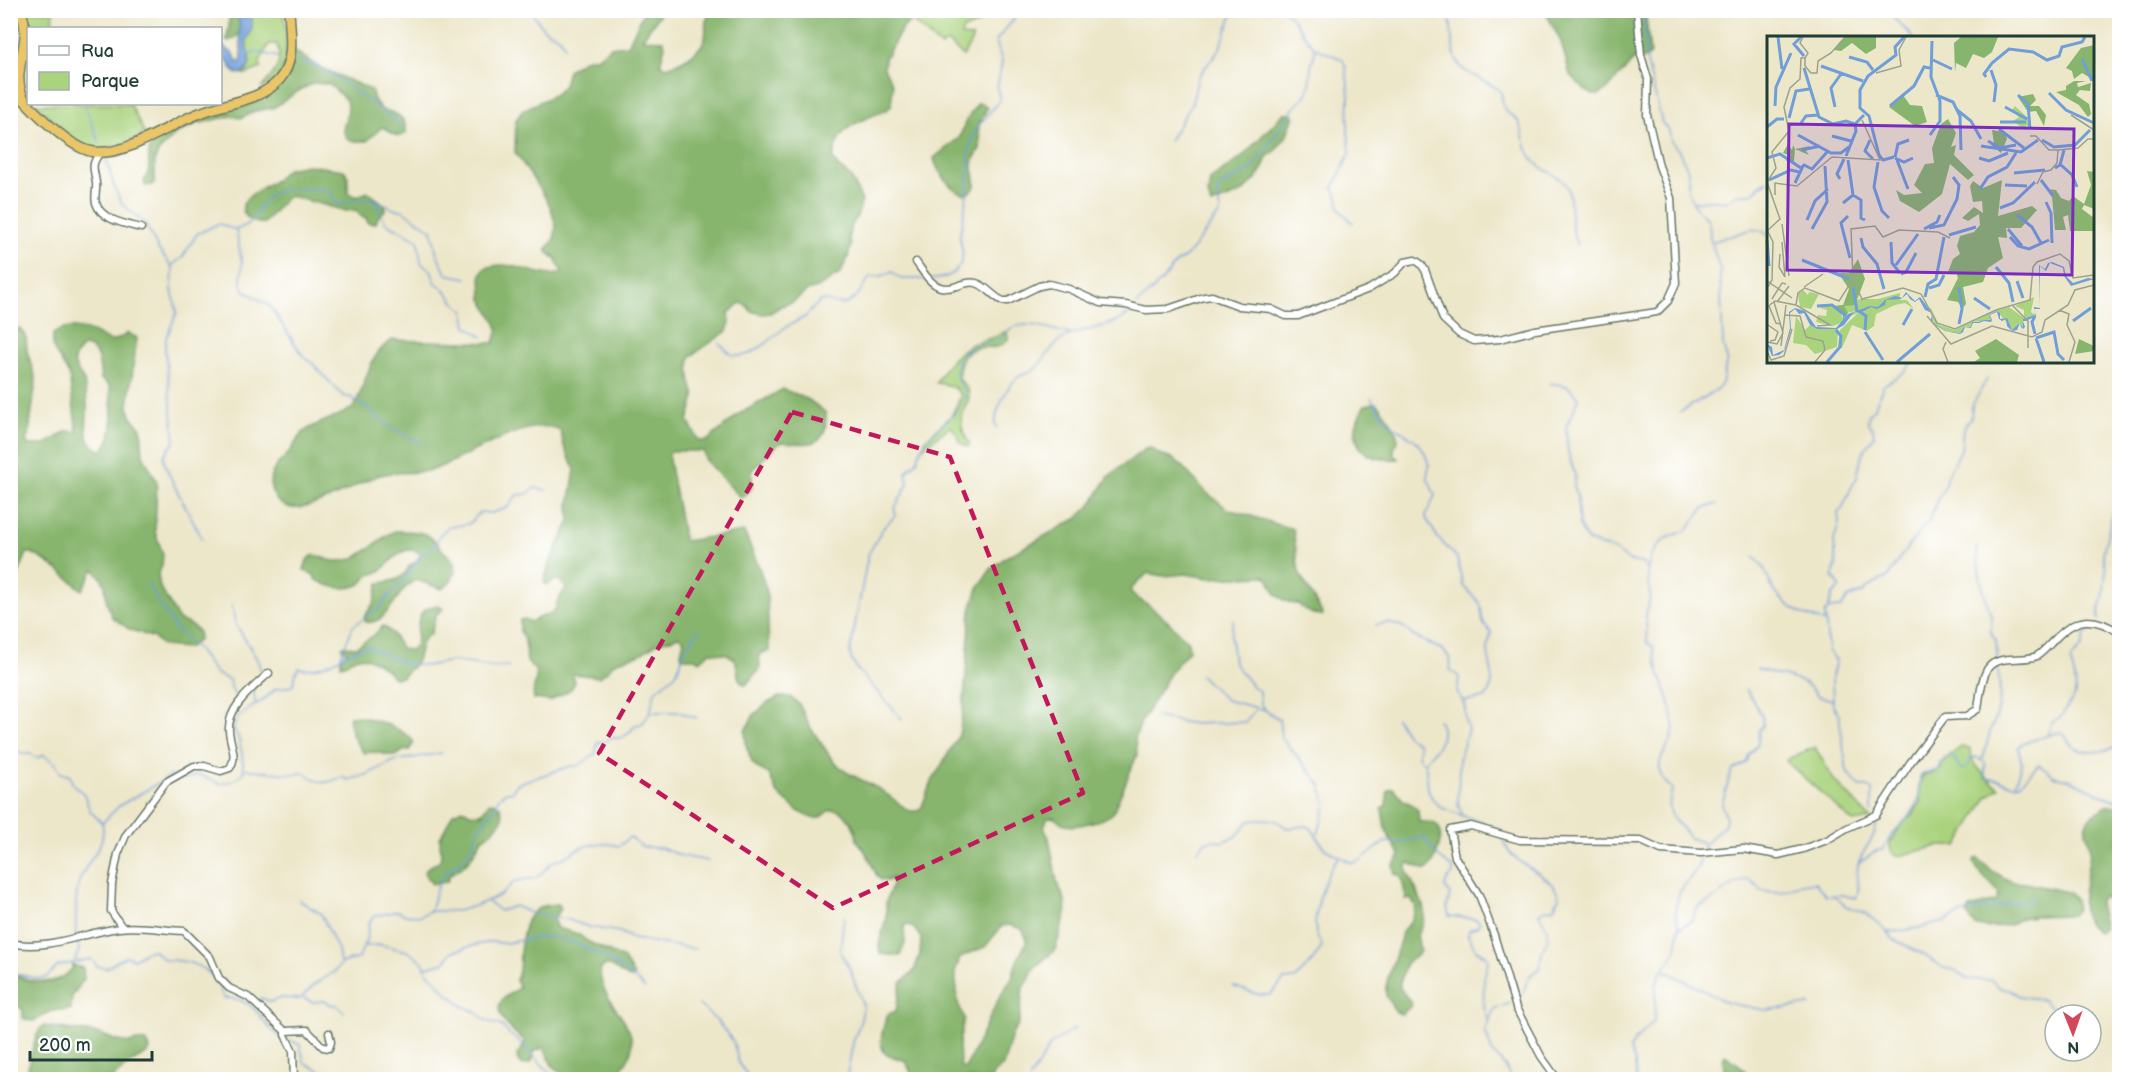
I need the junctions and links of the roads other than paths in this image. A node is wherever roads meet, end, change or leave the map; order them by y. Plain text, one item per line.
1 (20, 10) edge
2 (289, 10) edge
3 (1637, 10) edge
4 (27, 101) edge
5 (30, 105) edge
6 (100, 152) junction
7 (141, 228) dead end
8 (916, 262) dead end
9 (2120, 633) edge
10 (269, 673) dead end
11 (122, 927) junction
12 (10, 943) edge
13 (285, 1031) junction
14 (328, 1033) dead end
15 (294, 1080) edge
16 (1558, 1080) edge

1 - 4 highway
2 - 6 highway
3 - 8 street
5 - 6 highway
6 - 7 street
9 - 16 street
10 - 11 street
11 - 12 street
11 - 13 street
13 - 14 street
13 - 15 street

